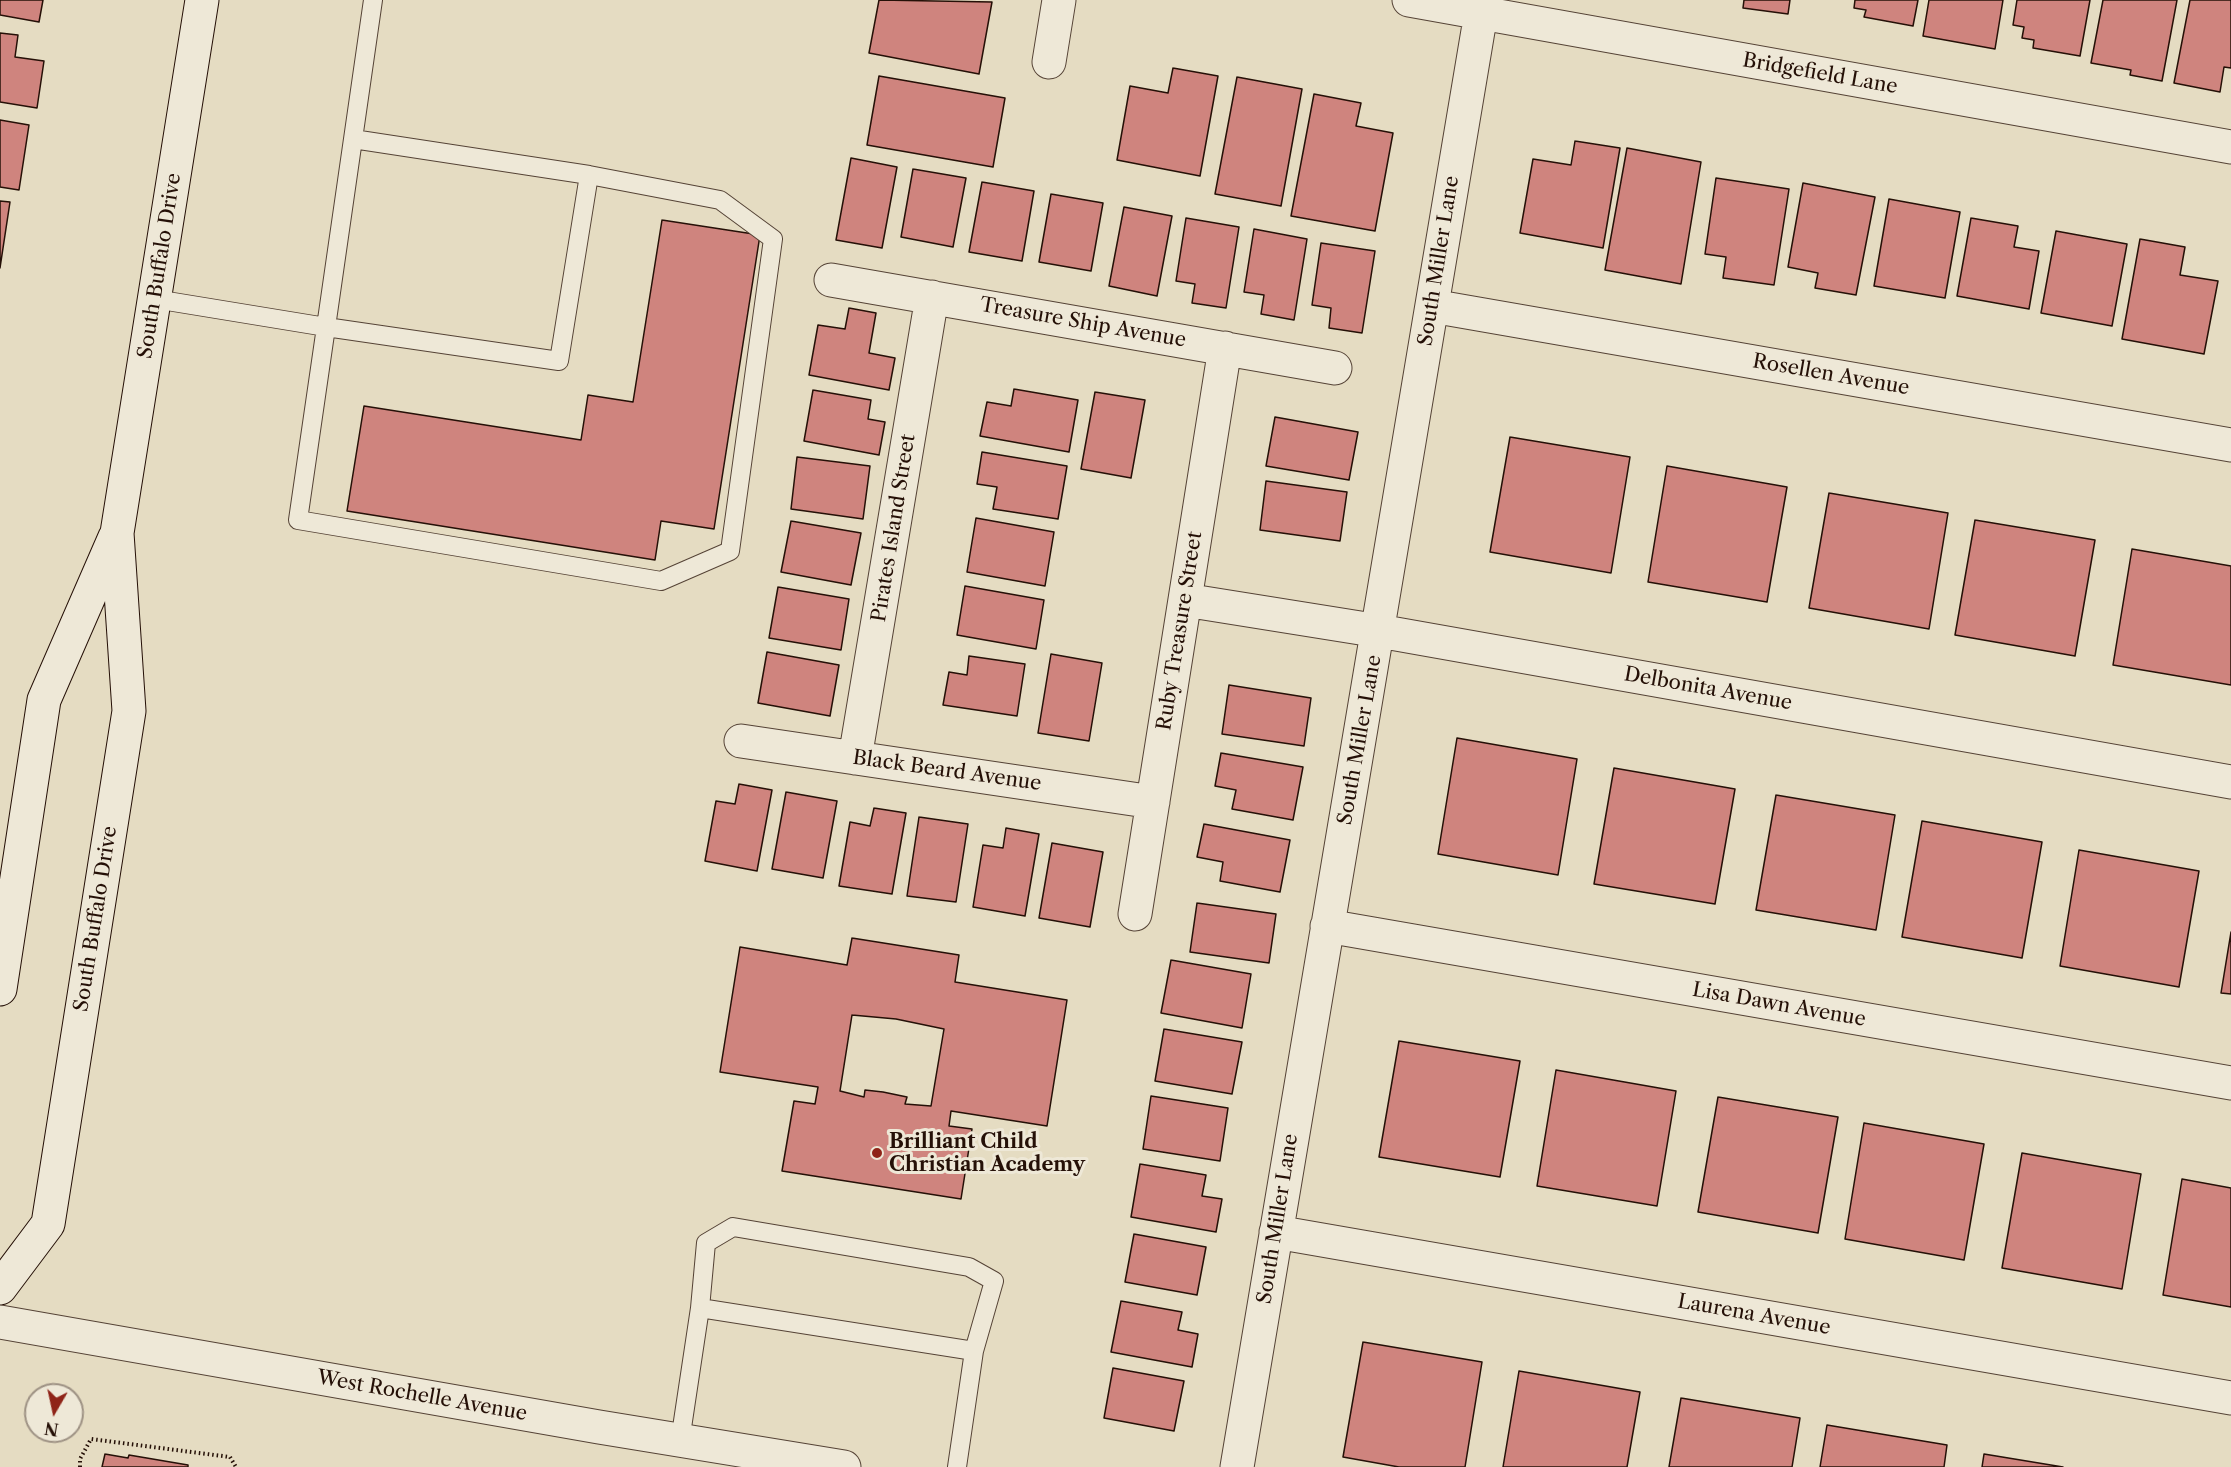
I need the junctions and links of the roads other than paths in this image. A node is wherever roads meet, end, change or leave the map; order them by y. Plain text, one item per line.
1 (202, 0) edge
2 (372, 0) edge
3 (1059, 0) edge
4 (1409, 0) edge
5 (1481, 13) junction
6 (1049, 62) dead end
7 (353, 139) junction
8 (2231, 147) edge
9 (589, 175) junction
10 (831, 280) dead end
11 (932, 297) junction
12 (155, 299) junction
13 (1432, 306) junction
14 (326, 327) junction
15 (1225, 348) junction
16 (1335, 368) dead end
17 (2231, 445) edge
18 (117, 532) junction
19 (1185, 600) junction
20 (1379, 631) junction
21 (741, 741) dead end
22 (855, 758) junction
23 (2231, 782) edge
24 (1153, 802) junction
25 (1135, 914) dead end
26 (1327, 926) junction
27 (0, 989) edge
28 (2231, 1083) edge
29 (1276, 1232) junction
30 (0, 1288) edge
31 (700, 1308) junction
32 (0, 1322) edge
33 (974, 1351) junction
34 (2231, 1398) edge
35 (680, 1441) junction
36 (844, 1467) edge
37 (957, 1467) edge
38 (1238, 1467) edge

1 - 12 street, South Buffalo Drive
2 - 7 lane
3 - 6 street
4 - 5 street, Bridgefield Lane
5 - 8 street, Bridgefield Lane
5 - 13 street, South Miller Lane
7 - 9 lane
7 - 14 lane
9 - 14 lane
9 - 14 lane
10 - 11 street, Treasure Ship Avenue
11 - 15 street, Treasure Ship Avenue
11 - 22 street, Pirates Island Street
12 - 14 lane
12 - 18 street, South Buffalo Drive
13 - 17 street, Rosellen Avenue
13 - 20 street, South Miller Lane
15 - 16 street, Treasure Ship Avenue
15 - 19 street, Ruby Treasure Street
18 - 27 street, South Buffalo Drive
18 - 30 street, South Buffalo Drive
19 - 20 street, Delbonita Avenue
19 - 24 street, Ruby Treasure Street
20 - 23 street, Delbonita Avenue
20 - 26 street, South Miller Lane
21 - 22 street, Black Beard Avenue
22 - 24 street, Black Beard Avenue
24 - 25 street, Ruby Treasure Street
26 - 28 street, Lisa Dawn Avenue
26 - 29 street, South Miller Lane
29 - 34 street, Laurena Avenue
29 - 38 street, South Miller Lane
31 - 33 lane
31 - 33 lane
31 - 35 lane
32 - 35 street, West Rochelle Avenue
33 - 37 lane
35 - 36 street, West Rochelle Avenue

